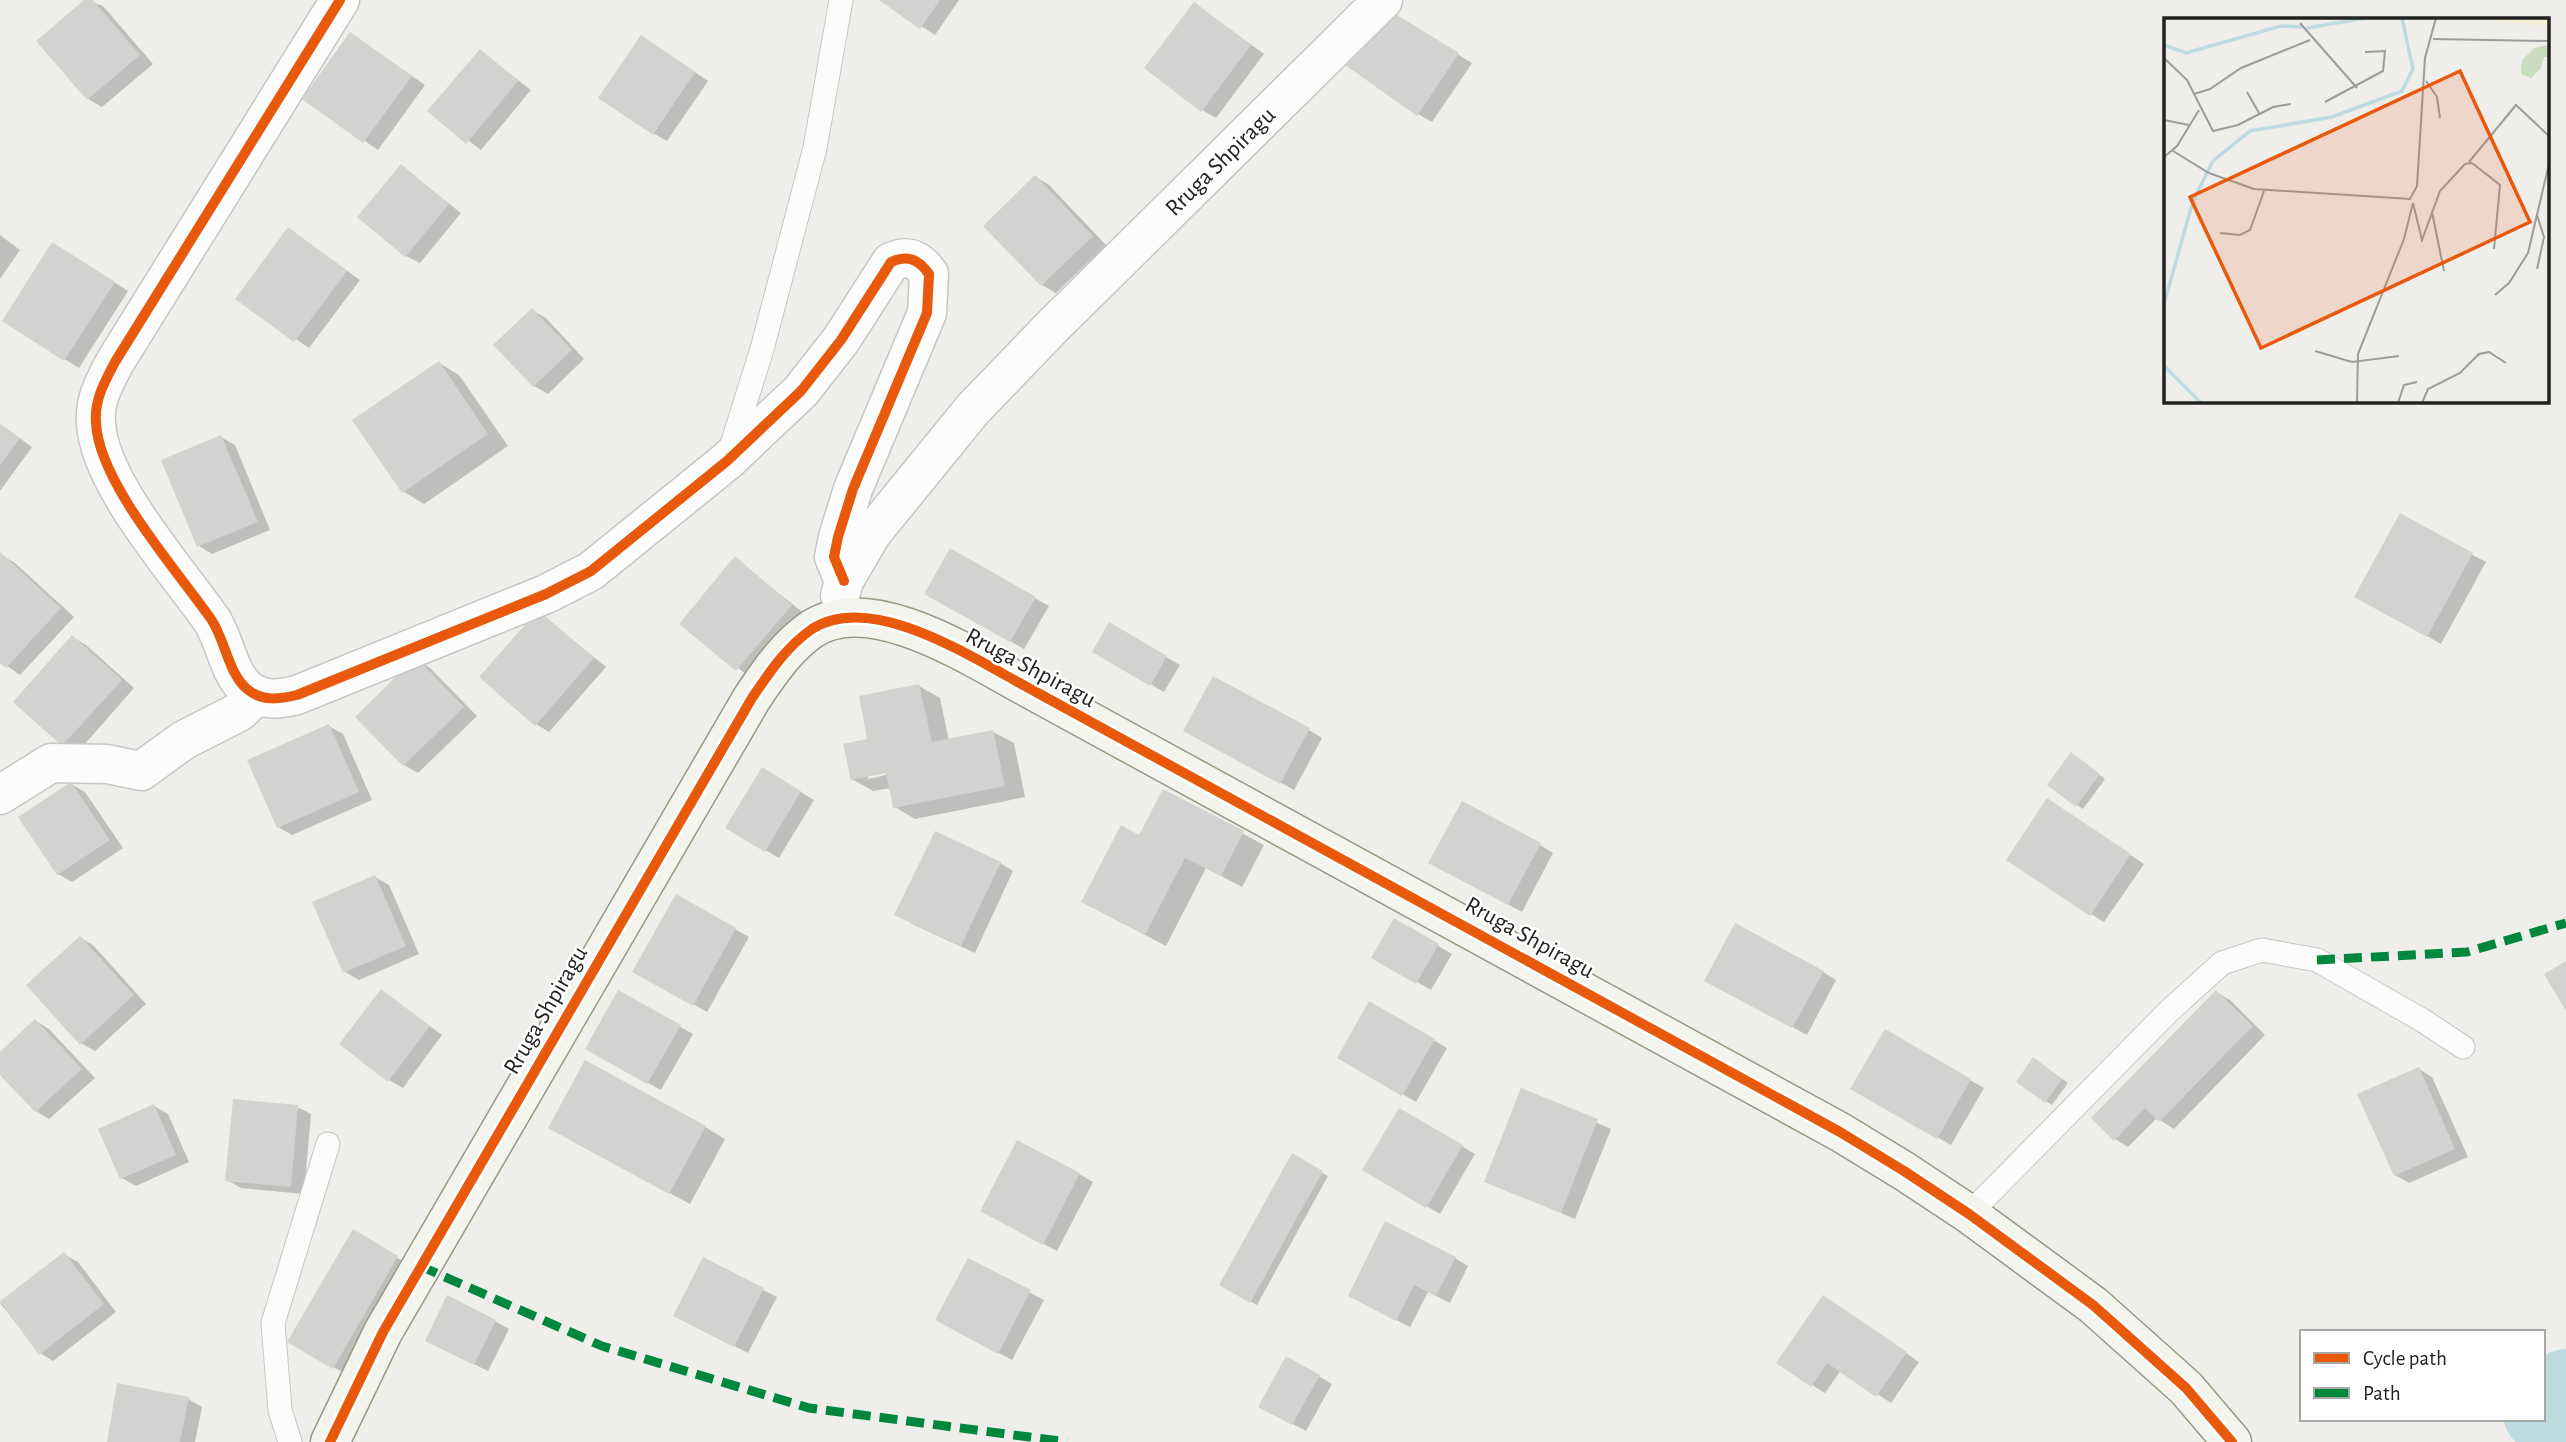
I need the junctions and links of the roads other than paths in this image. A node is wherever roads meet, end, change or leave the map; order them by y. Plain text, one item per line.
1 (340, 0) edge
2 (841, 0) edge
3 (1383, 0) edge
4 (727, 461) junction
5 (845, 581) junction
6 (834, 620) junction
7 (257, 695) junction
8 (0, 795) edge
9 (2463, 1046) dead end
10 (327, 1144) dead end
11 (1969, 1214) junction
12 (290, 1442) edge
13 (330, 1442) edge
14 (2232, 1442) edge

1 - 7 street
2 - 4 lane
3 - 5 street, Rruga Shpiragu
4 - 5 street
4 - 7 street
5 - 6 street, Rruga Shpiragu
6 - 11 street, Rruga Shpiragu
6 - 13 street, Rruga Shpiragu
7 - 8 street
9 - 11 lane
10 - 12 lane
11 - 14 street, Rruga Shpiragu

